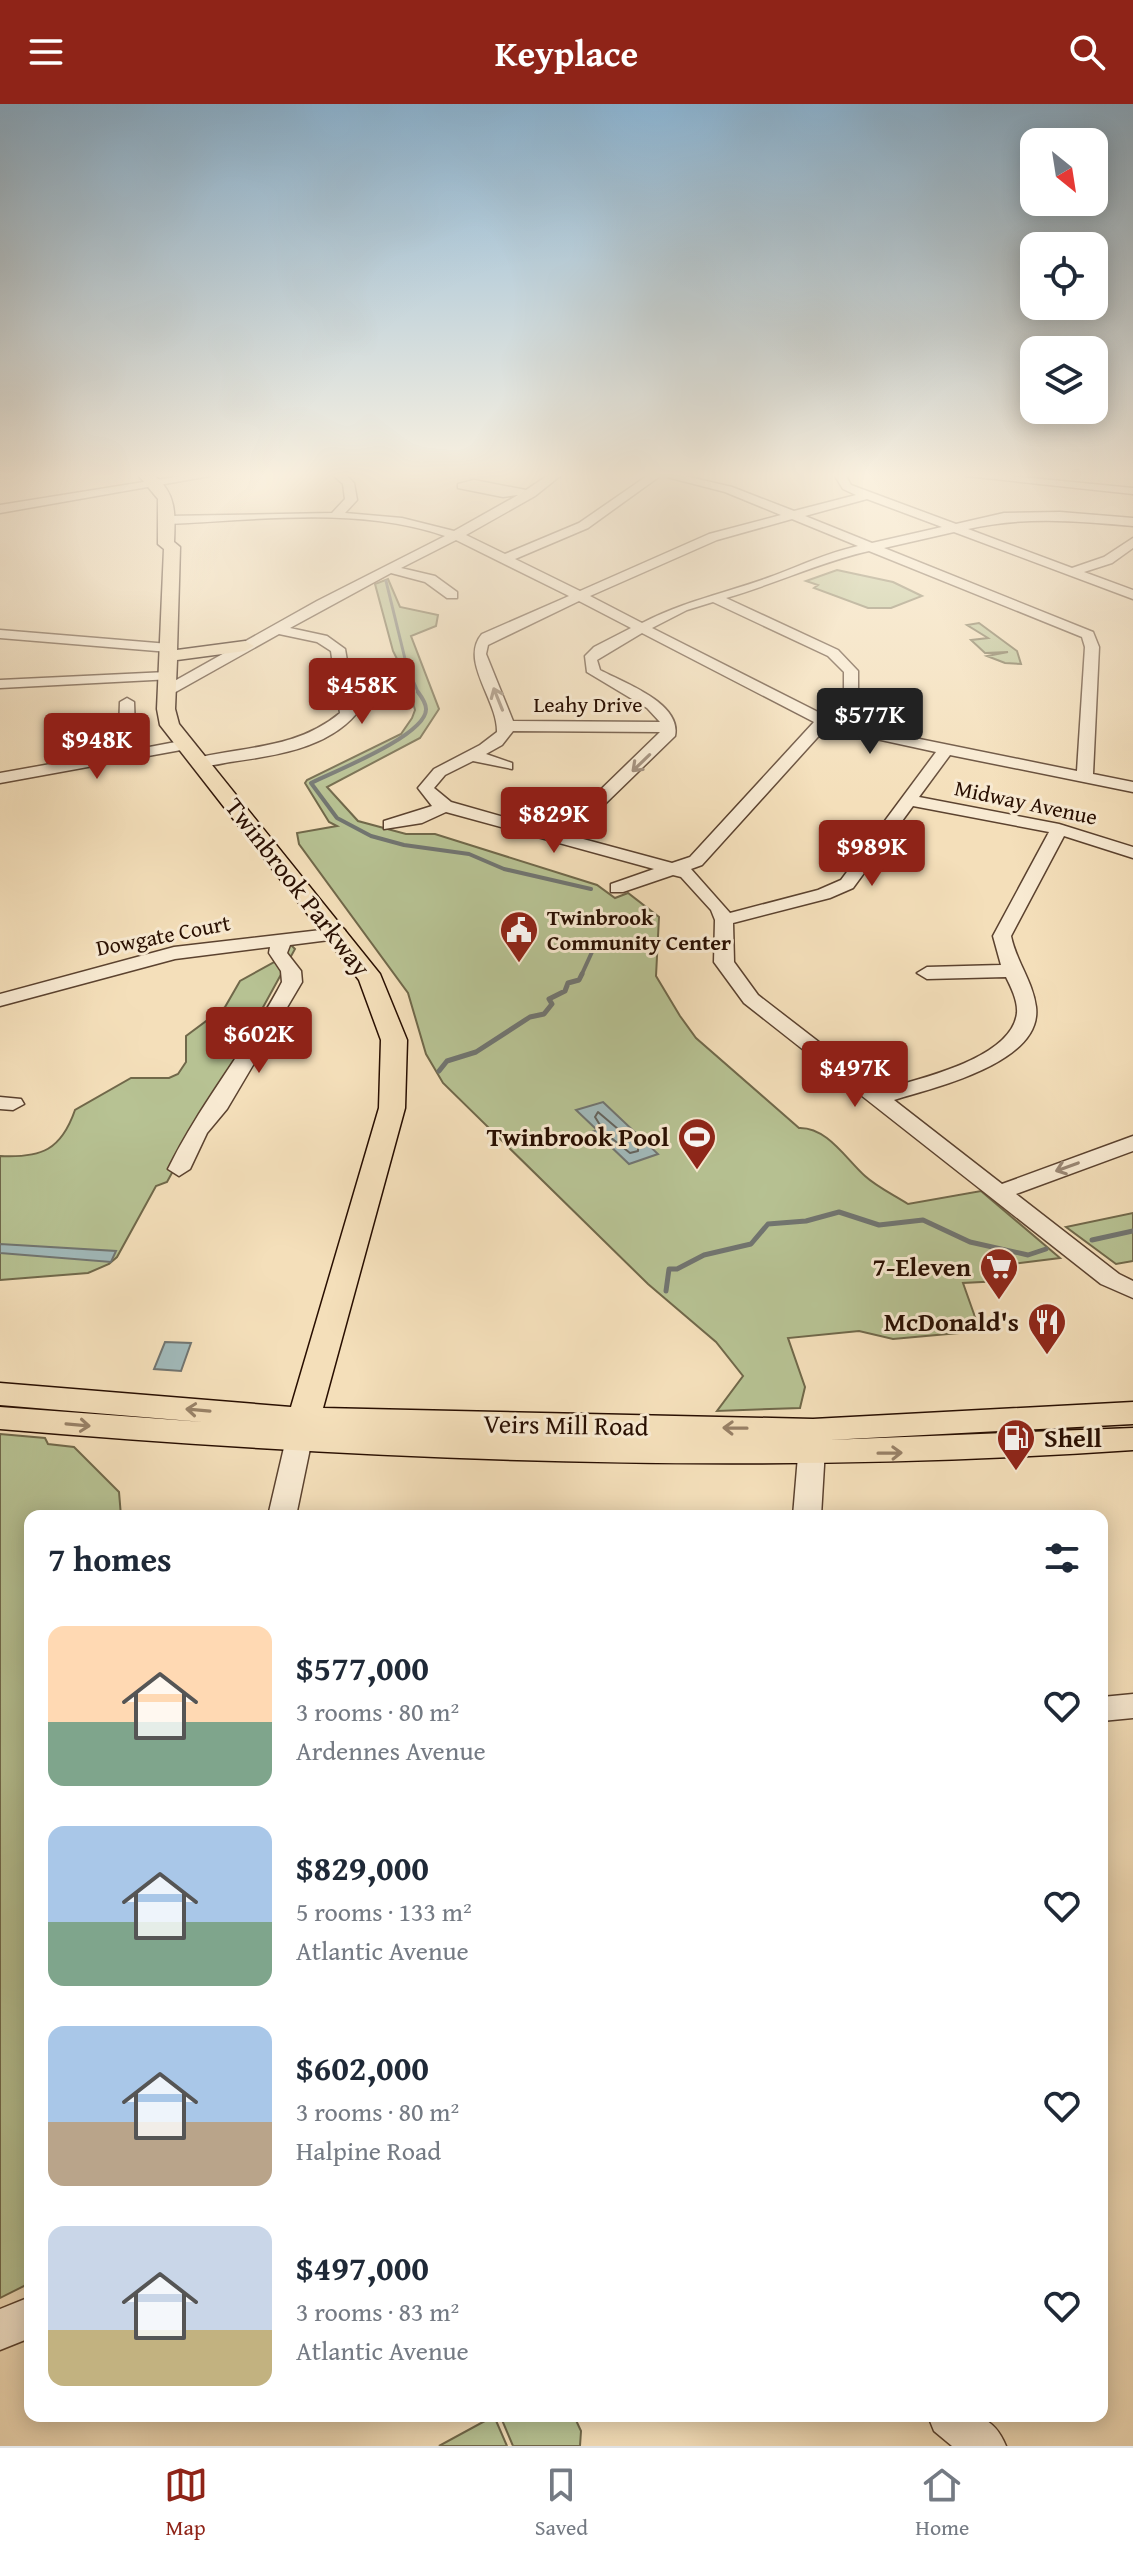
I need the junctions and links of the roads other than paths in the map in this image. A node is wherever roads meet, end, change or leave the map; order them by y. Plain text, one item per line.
1 (171, 585) edge
2 (358, 585) edge
3 (439, 585) edge
4 (558, 585) edge
5 (603, 585) edge
6 (755, 585) edge
7 (966, 585) edge
8 (1107, 585) edge
9 (452, 595) dead end
10 (1133, 595) edge
11 (579, 596) junction
12 (712, 597) junction
13 (642, 628) junction
14 (276, 629) junction
15 (0, 634) edge
16 (238, 649) junction
17 (168, 666) junction
18 (0, 684) edge
19 (127, 702) dead end
20 (823, 721) junction
21 (506, 726) junction
22 (669, 727) junction
23 (946, 750) junction
24 (139, 754) junction
25 (192, 754) junction
26 (475, 756) junction
27 (506, 766) dead end
28 (1085, 775) junction
29 (0, 778) edge
30 (1133, 787) edge
31 (908, 800) junction
32 (445, 806) junction
33 (390, 825) dead end
34 (1059, 829) junction
35 (562, 836) junction
36 (1133, 853) edge
37 (673, 868) junction
38 (617, 888) dead end
39 (724, 920) junction
40 (338, 934) junction
41 (282, 939) junction
42 (1010, 971) junction
43 (927, 973) dead end
44 (0, 1000) edge
45 (877, 1098) junction
46 (1133, 1143) edge
47 (179, 1169) dead end
48 (1001, 1192) junction
49 (1110, 1279) junction
50 (1133, 1290) edge
51 (1133, 1309) edge
52 (0, 1394) edge
53 (1133, 1413) edge
54 (0, 1418) edge
55 (301, 1429) junction
56 (1133, 1439) edge
57 (812, 1442) junction
58 (283, 1510) edge
59 (807, 1510) edge
60 (1133, 1706) edge
61 (1108, 1708) edge
62 (956, 2422) edge
63 (985, 2446) edge

1 - 17 main road, Twinbrook Parkway
2 - 14 street
3 - 9 street
4 - 11 street
5 - 11 street
6 - 12 street
7 - 28 street
8 - 10 street
11 - 13 street
21 -> 11 street
12 - 13 street
12 - 20 street
13 - 20 street
13 - 22 street
14 - 16 street
14 - 25 street
15 - 17 street
16 - 17 main road
16 - 17 street
17 - 18 street
17 - 25 main road, Twinbrook Parkway
19 - 24 street
20 - 23 street
20 - 37 street
21 - 22 street, Leahy Drive
21 - 26 street
22 -> 35 street
23 - 28 street
23 - 31 street
24 - 25 street
24 - 29 street
25 - 40 main road, Twinbrook Parkway
26 - 27 street
26 - 32 street
28 - 30 street
31 - 34 street, Midway Avenue
31 - 39 street
32 - 33 street
32 - 35 street
34 - 36 street, Midway Avenue
34 - 42 street
35 - 37 street
37 - 38 street
37 - 39 street
39 - 45 street
40 - 41 street, Dowgate Court
40 - 55 main road, Twinbrook Parkway
41 - 44 street, Dowgate Court
41 - 47 street
42 - 43 street
42 - 45 street
45 - 48 street
46 -> 48 street
48 - 49 street
49 - 50 street
49 - 51 street
55 -> 52 main road, Veirs Mill Road
53 - 57 main road, Veirs Mill Road
54 -> 55 main road, Veirs Mill Road
55 - 57 main road, Veirs Mill Road
55 - 58 street, Twinbrook Parkway
57 -> 56 main road, Veirs Mill Road
57 - 59 street
60 - 61 street
62 - 63 street

